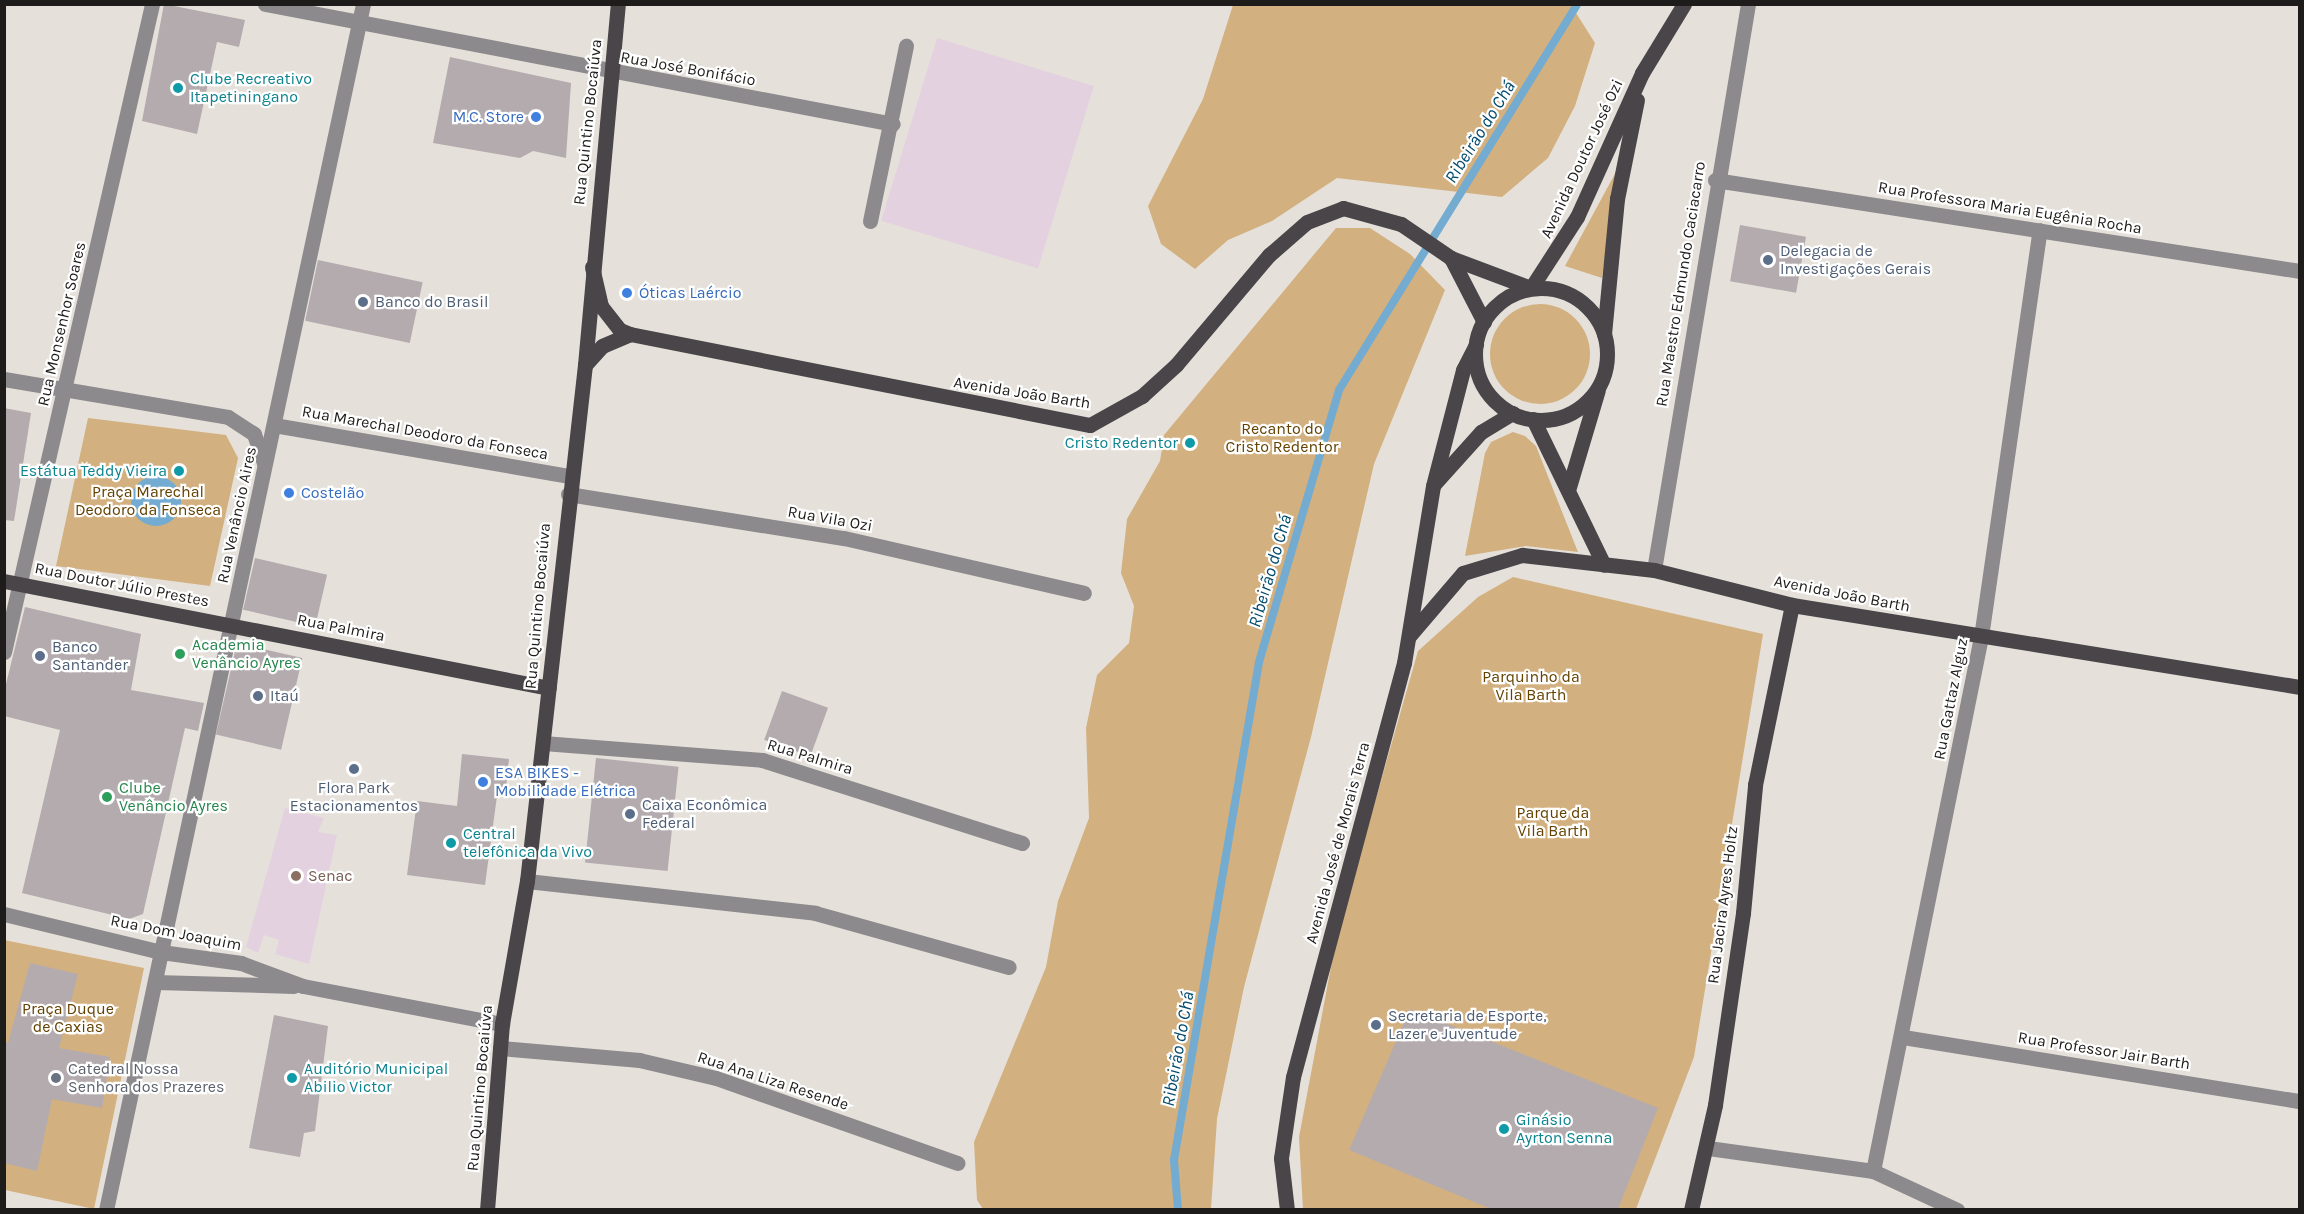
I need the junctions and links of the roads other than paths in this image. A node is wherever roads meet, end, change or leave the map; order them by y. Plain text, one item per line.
1 (152, 4) edge
2 (265, 4) edge
3 (363, 4) edge
4 (618, 4) edge
5 (1684, 4) edge
6 (1748, 4) edge
7 (359, 23) junction
8 (906, 46) dead end
9 (610, 73) junction
10 (1642, 73) junction
11 (893, 124) junction
12 (1715, 180) junction
13 (870, 221) dead end
14 (2040, 230) junction
15 (1451, 258) junction
16 (592, 267) junction
17 (2300, 271) edge
18 (1531, 288) junction
19 (1484, 322) junction
20 (630, 334) junction
21 (1604, 334) junction
22 (1476, 344) junction
23 (585, 365) junction
24 (4, 379) edge
25 (1599, 384) junction
26 (65, 390) junction
27 (1513, 413) junction
28 (1533, 419) junction
29 (274, 425) junction
30 (264, 475) junction
31 (570, 476) junction
32 (1433, 486) junction
33 (1569, 487) junction
34 (568, 494) junction
35 (1604, 565) junction
36 (1654, 570) junction
37 (4, 581) edge
38 (20, 584) junction
39 (1083, 593) dead end
40 (1792, 605) junction
41 (232, 625) junction
42 (1409, 636) junction
43 (1982, 638) junction
44 (4, 652) edge
45 (2300, 687) edge
46 (549, 688) junction
47 (543, 743) junction
48 (1022, 843) dead end
49 (527, 881) junction
50 (4, 914) edge
51 (161, 952) junction
52 (1009, 967) dead end
53 (155, 982) junction
54 (303, 986) junction
55 (502, 1024) junction
56 (1903, 1037) junction
57 (500, 1048) junction
58 (2300, 1101) edge
59 (1708, 1148) junction
60 (957, 1163) dead end
61 (1873, 1171) junction
62 (106, 1209) edge
63 (487, 1209) edge
64 (1287, 1209) edge
65 (1690, 1209) edge
66 (1957, 1209) edge

1 - 26 street, Rua Monsenhor Soares
2 - 7 street, Rua José Bonifácio
3 - 7 street, Rua Venâncio Aires
4 - 9 main road, Rua Quintino Bocaiúva
5 - 10 main road, Avenida Doutor José Ozi
6 - 12 street, Rua Maestro Edmundo Caciacarro
7 - 9 street, Rua José Bonifácio
7 - 29 street, Rua Venâncio Aires
8 - 11 street
9 - 11 street, Rua José Bonifácio
9 - 16 main road, Rua Quintino Bocaiúva
10 - 18 main road, Avenida Doutor José Ozi
10 - 21 main road, Avenida Doutor José Ozi
11 - 13 street
12 - 14 street, Rua Professora Maria Eugênia Rocha
12 - 36 street, Rua Maestro Edmundo Caciacarro
14 - 17 street, Rua Professora Maria Eugênia Rocha
14 - 43 street, Rua Gattaz Alguz
15 - 18 main road
15 - 19 main road
15 - 20 main road, Avenida João Barth
16 - 20 main road, Avenida João Barth
16 - 23 main road, Rua Quintino Bocaiúva
18 - 19 main road
18 - 21 main road
19 - 22 main road
20 - 23 main road
21 - 25 main road
22 - 27 main road
22 - 32 main road, Avenida José de Morais Terra
23 - 31 main road, Rua Quintino Bocaiúva
24 - 26 street
25 - 28 main road
25 - 33 main road
26 - 30 street
26 - 38 street, Rua Monsenhor Soares
27 - 28 main road
27 - 32 main road
28 - 33 main road
29 - 30 street, Rua Venâncio Aires
29 - 31 street, Rua Marechal Deodoro da Fonseca
30 - 41 street, Rua Venâncio Aires
31 - 34 main road, Rua Quintino Bocaiúva
32 - 42 main road, Avenida José de Morais Terra
33 - 35 main road
34 - 39 street, Rua Vila Ozi
34 - 46 main road, Rua Quintino Bocaiúva
35 - 36 main road, Avenida João Barth
35 - 42 main road, Avenida João Barth
36 - 40 main road, Avenida João Barth
37 - 38 main road, Rua Doutor Júlio Prestes
38 - 41 main road, Rua Doutor Júlio Prestes
38 - 44 street, Rua Monsenhor Soares
40 - 43 main road, Avenida João Barth
40 - 59 main road, Rua Jacira Ayres Holtz
41 - 46 main road, Rua Palmira
41 - 51 street, Rua Venâncio Aires
42 - 64 main road, Avenida José de Morais Terra
43 - 45 main road, Avenida João Barth
43 - 56 street, Rua Gattaz Alguz
46 - 47 main road, Rua Quintino Bocaiúva
47 - 48 street, Rua Palmira
47 - 49 main road, Rua Quintino Bocaiúva
49 - 52 street
49 - 55 main road, Rua Quintino Bocaiúva
50 - 51 street, Rua Dom Joaquim
51 - 53 street, Rua Venâncio Aires
51 - 54 street, Rua Dom Joaquim
53 - 54 street, Rua Dom Joaquim
53 - 62 street, Rua Venâncio Aires
54 - 55 street, Rua Dom Joaquim
55 - 57 main road, Rua Quintino Bocaiúva
56 - 58 street, Rua Professor Jair Barth
56 - 61 street, Rua Gattaz Alguz
57 - 60 street, Rua Ana Liza Resende
57 - 63 main road, Rua Quintino Bocaiúva
59 - 61 street
59 - 65 main road, Rua Jacira Ayres Holtz
61 - 66 street

